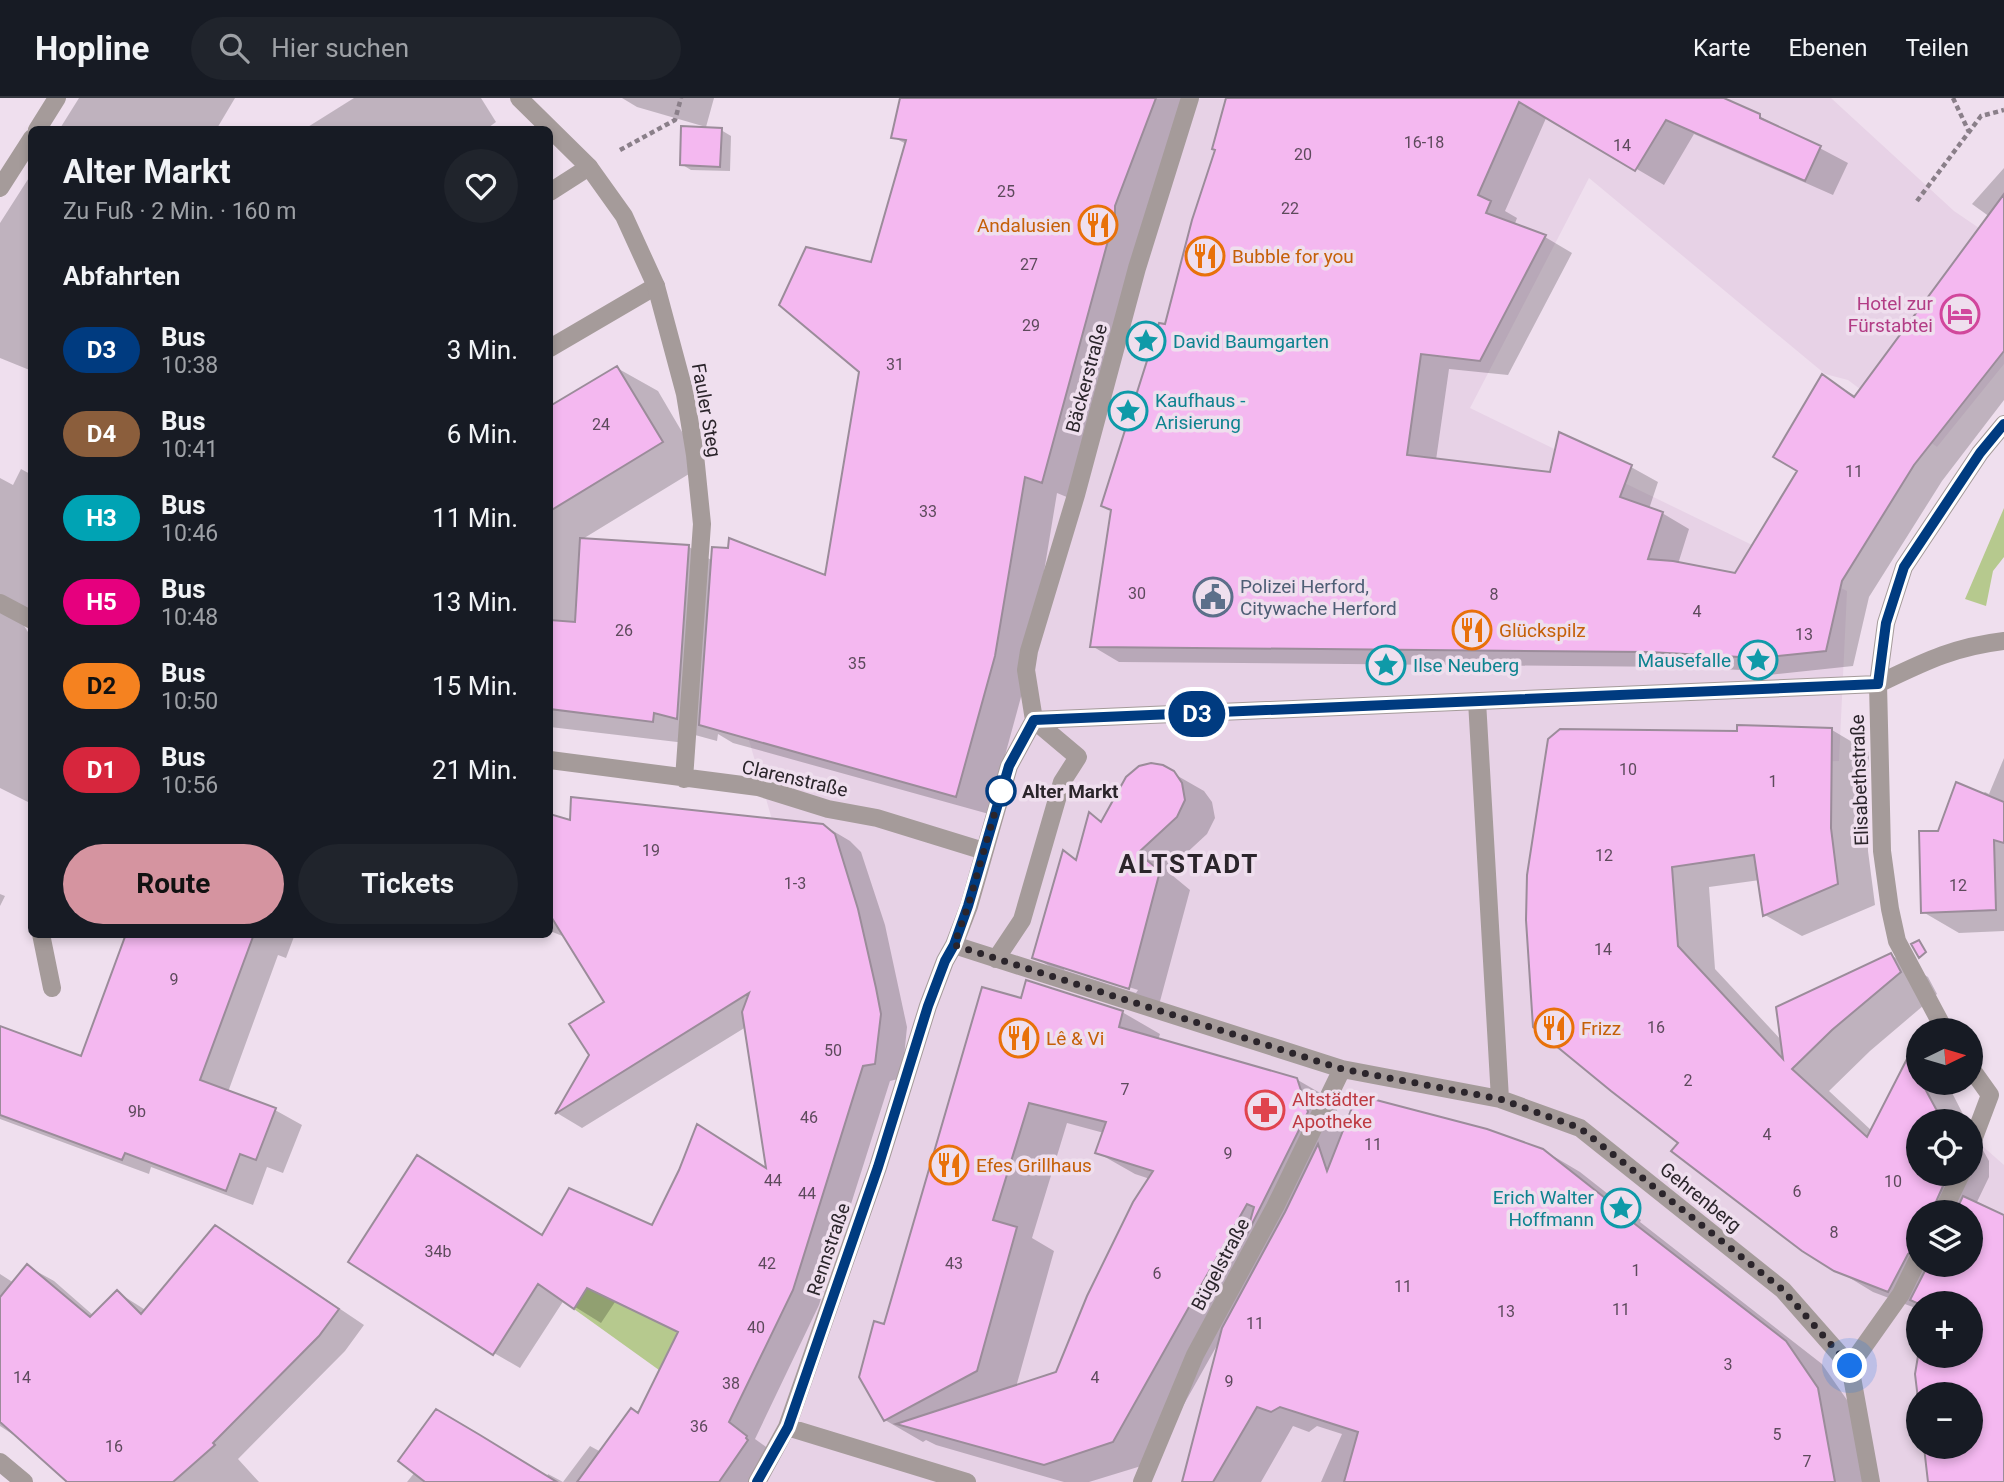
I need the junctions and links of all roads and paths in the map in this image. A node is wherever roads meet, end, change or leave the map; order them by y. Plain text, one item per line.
1 (57, 98) edge
2 (519, 98) edge
3 (681, 98) edge
4 (1191, 98) edge
5 (1953, 98) edge
6 (2004, 110) edge
7 (40, 126) edge
8 (547, 126) edge
9 (553, 132) edge
10 (1969, 133) junction
11 (28, 144) edge
12 (589, 167) junction
13 (0, 188) edge
14 (553, 190) edge
15 (1917, 201) dead end
16 (656, 286) junction
17 (553, 346) edge
18 (2004, 424) edge
19 (0, 603) edge
20 (28, 618) edge
21 (2004, 640) edge
22 (1878, 684) junction
23 (1477, 701) junction
24 (1034, 720) junction
25 (553, 760) edge
26 (684, 779) junction
27 (984, 851) junction
28 (42, 938) edge
29 (954, 945) junction
30 (996, 959) junction
31 (51, 988) dead end
32 (1938, 1018) edge
33 (1342, 1069) junction
34 (1983, 1082) edge
35 (1997, 1098) edge
36 (1500, 1099) junction
37 (1983, 1124) edge
38 (1909, 1277) edge
39 (1850, 1366) junction
40 (788, 1427) junction
41 (0, 1462) edge
42 (24, 1482) edge
43 (757, 1482) edge
44 (967, 1482) edge
45 (1142, 1482) edge
46 (1871, 1482) edge

1 - 7 street
2 - 8 street, Fauler Steg
3 - 12 path
4 - 24 street, Bäckerstraße
5 - 10 path
6 - 10 path
9 - 12 street, Fauler Steg
10 - 15 path
11 - 13 street
12 - 14 street
12 - 16 street, Fauler Steg
16 - 17 street
16 - 26 street, Fauler Steg
18 - 22 street, Elisabethstraße
19 - 20 street
21 - 22 street
22 - 23 street
22 - 32 street, Elisabethstraße
23 - 24 street
23 - 36 street
24 - 27 street
24 - 30 street
25 - 26 street, Clarenstraße
26 - 27 street, Clarenstraße
27 - 29 street
28 - 31 street
29 - 30 street
29 - 40 street, Rennstraße
30 - 33 street
33 - 36 street
33 - 45 street, Bügelstraße
34 - 35 street
35 - 37 street
36 - 39 street, Gehrenberg
38 - 39 street
39 - 46 street
40 - 43 street, Rennstraße
40 - 44 street
41 - 42 street

